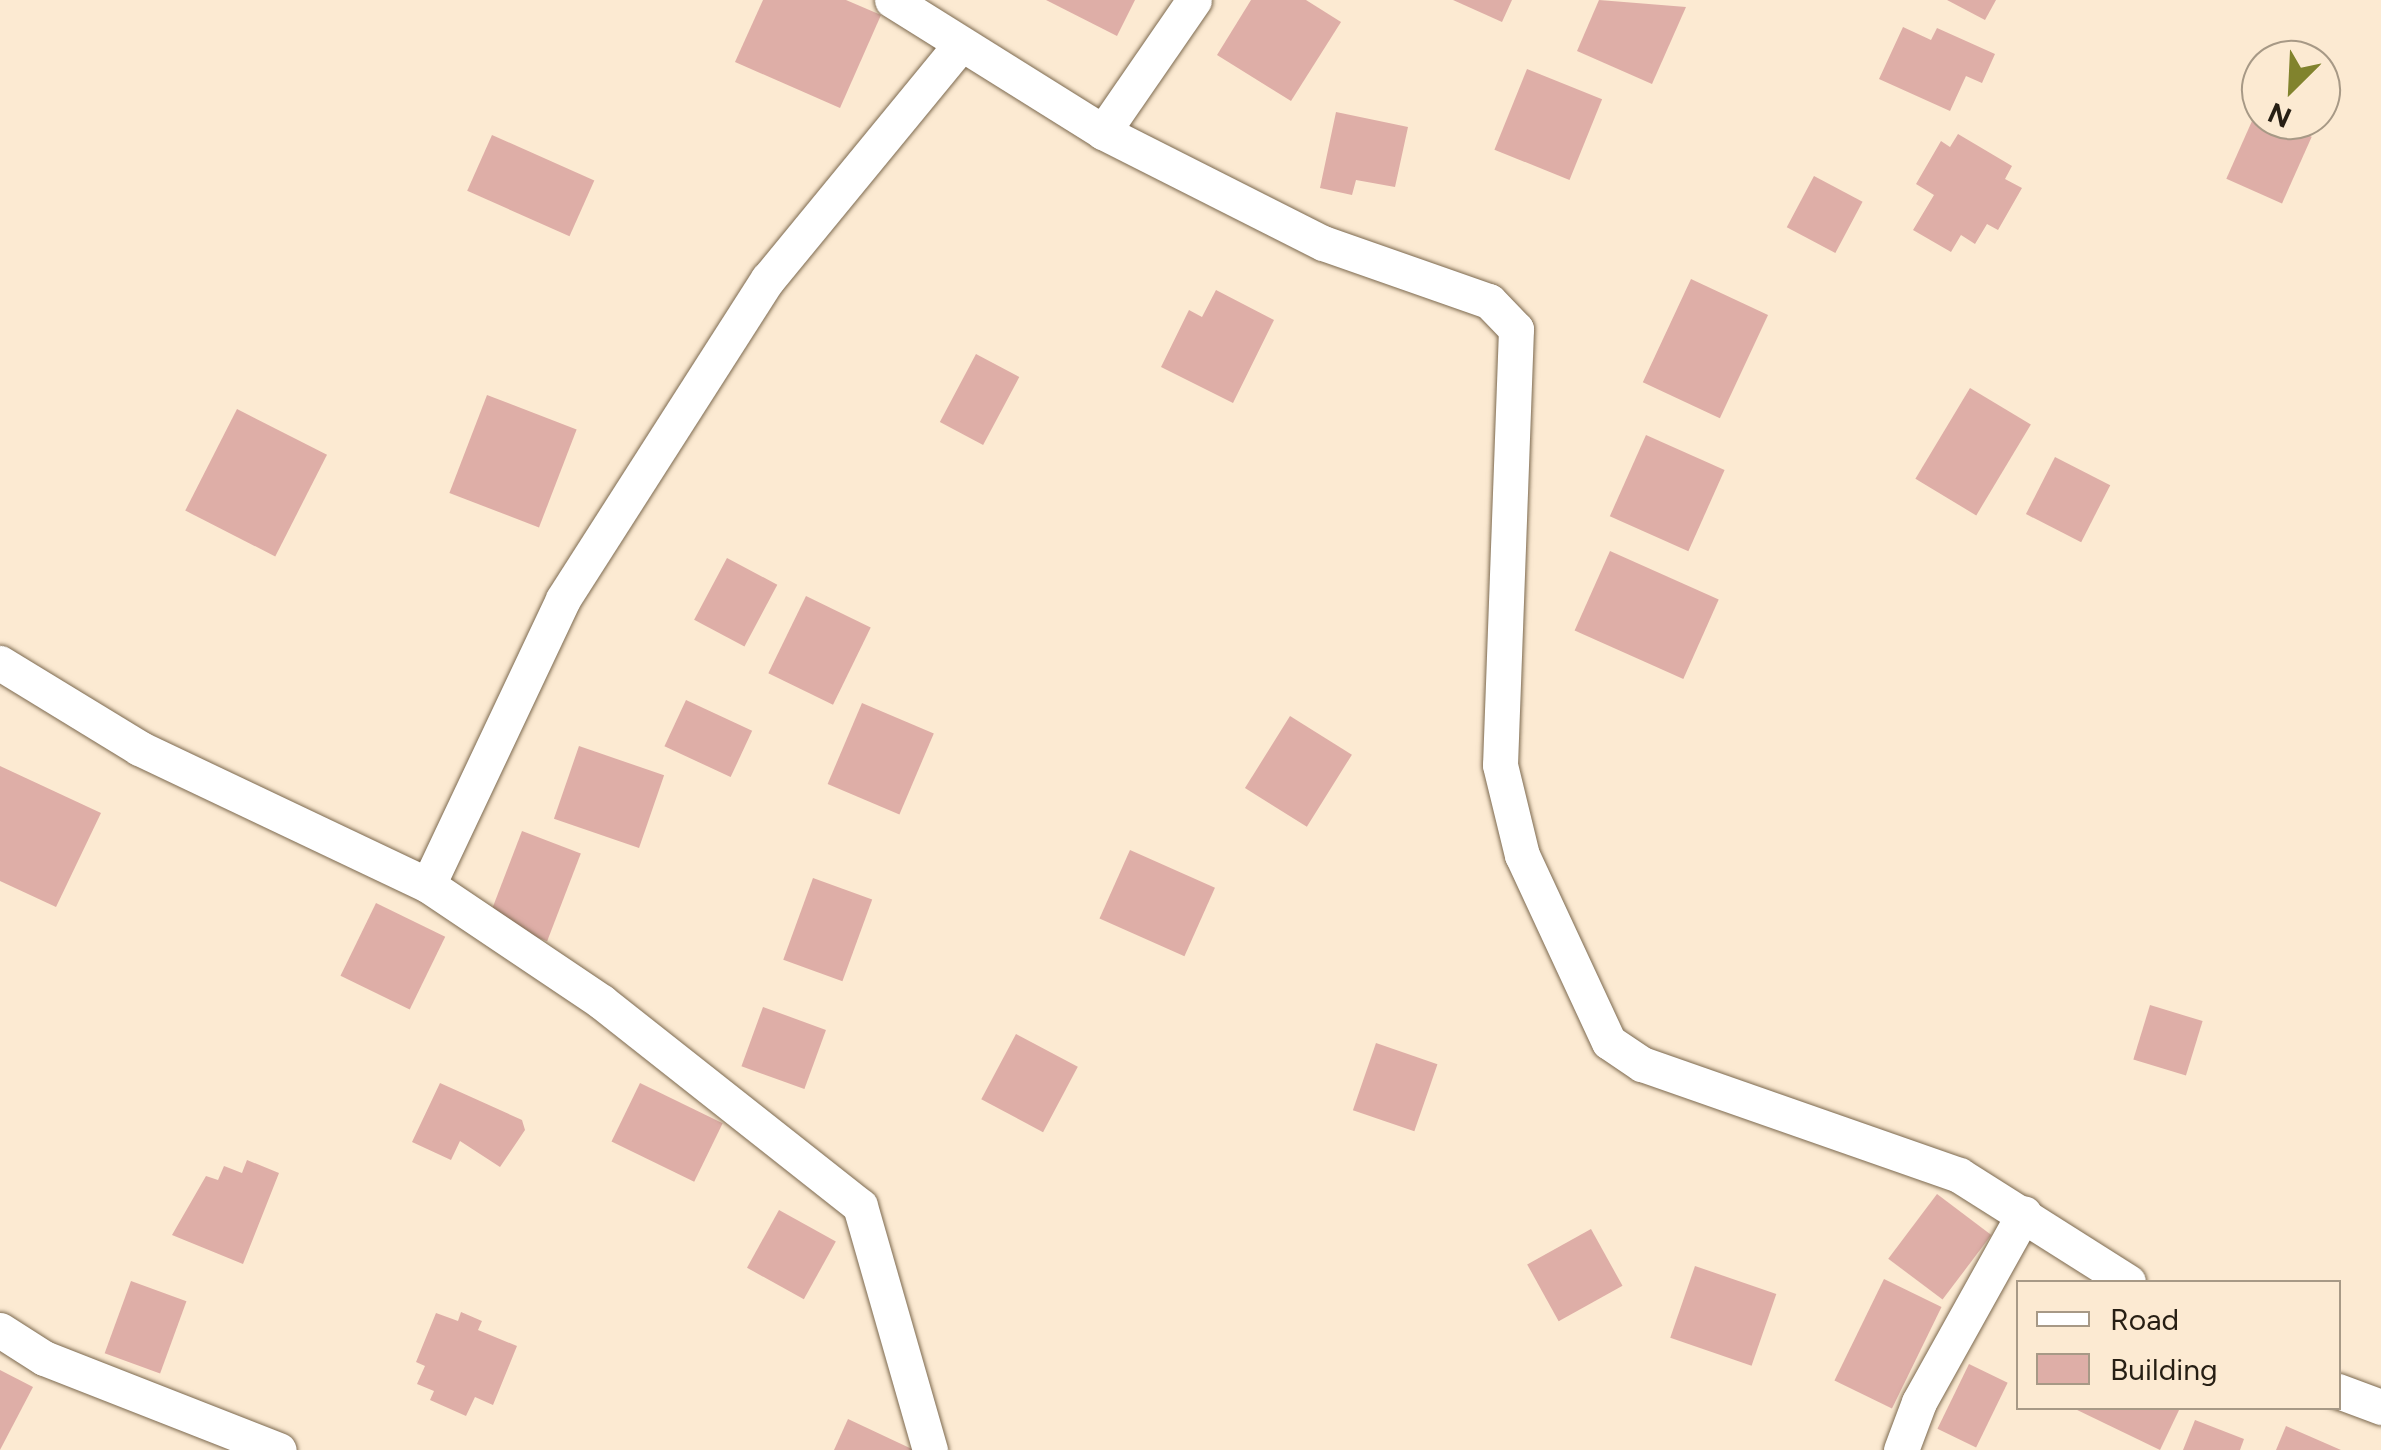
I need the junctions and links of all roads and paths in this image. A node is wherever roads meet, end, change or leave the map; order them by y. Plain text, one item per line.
1 (892, 0) edge
2 (1194, 0) edge
3 (958, 48) junction
4 (1103, 132) junction
5 (0, 664) edge
6 (428, 885) junction
7 (2024, 1213) junction
8 (2125, 1280) edge
9 (0, 1330) edge
10 (2341, 1392) edge
11 (2381, 1408) edge
12 (280, 1450) edge
13 (930, 1450) edge
14 (1902, 1450) edge

1 - 3 street
2 - 4 street
3 - 4 street
3 - 6 street
4 - 7 street
5 - 6 street
6 - 13 street
7 - 8 street
7 - 14 street
9 - 12 street
10 - 11 street

